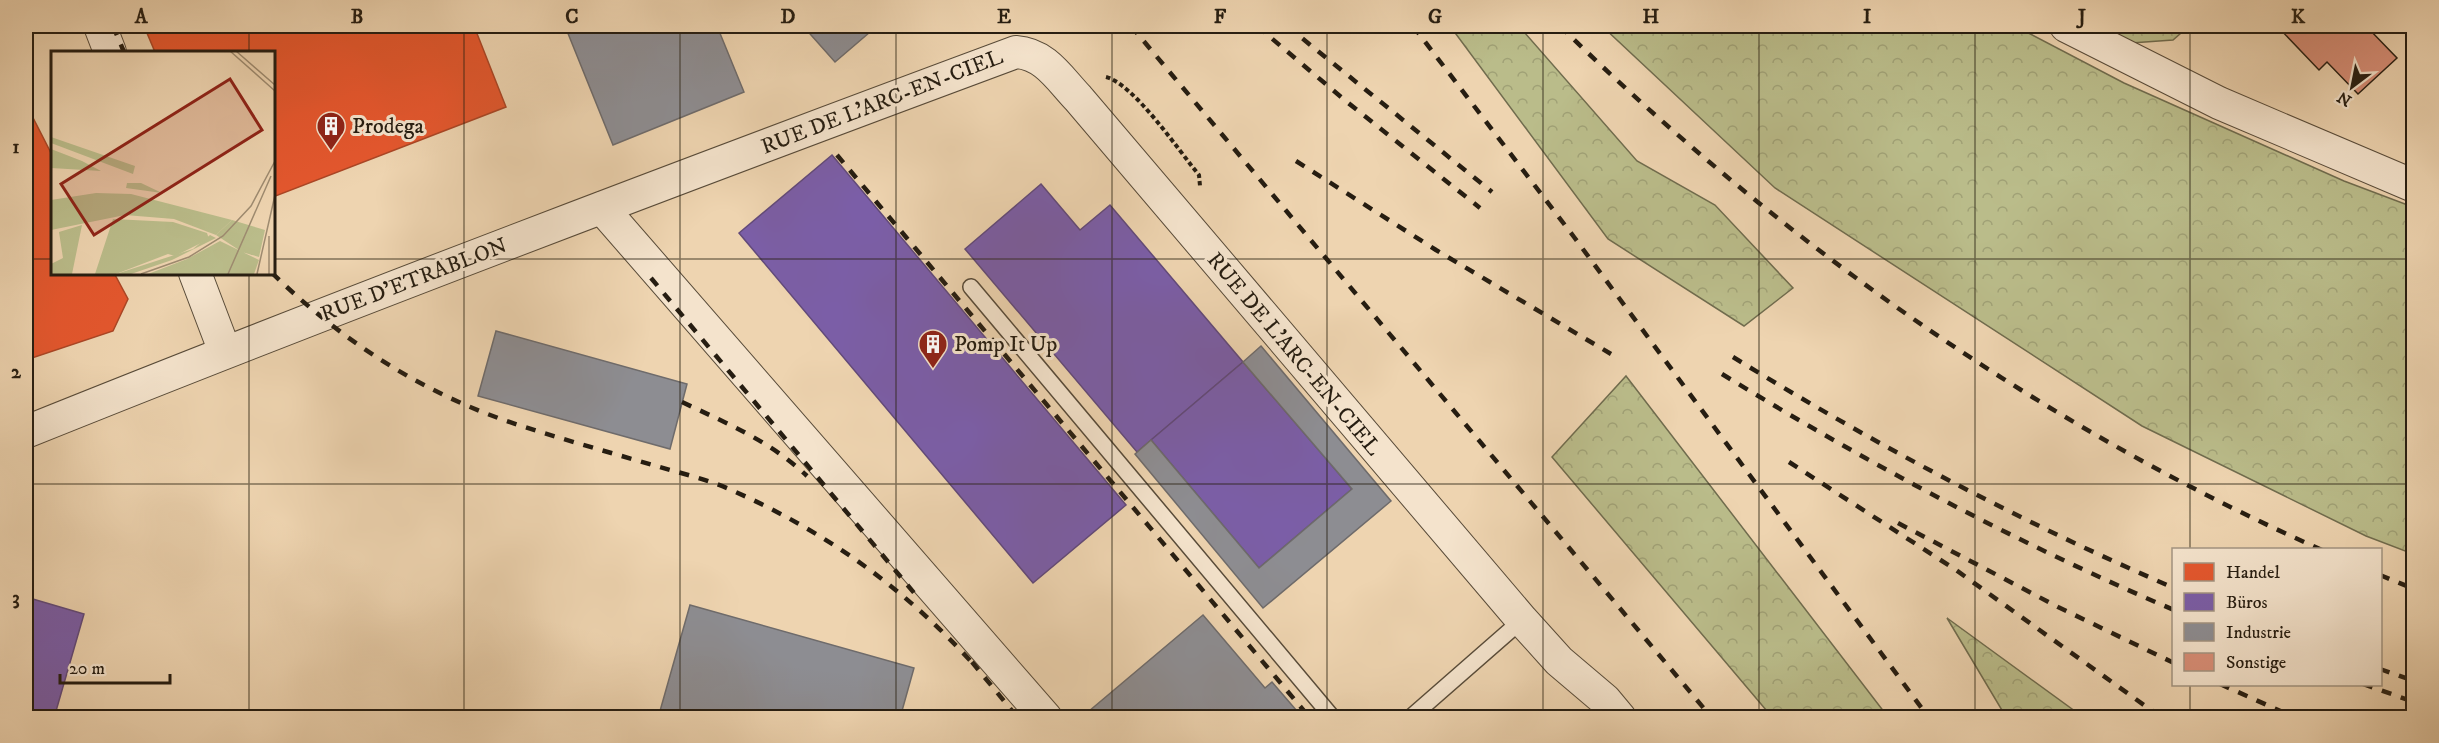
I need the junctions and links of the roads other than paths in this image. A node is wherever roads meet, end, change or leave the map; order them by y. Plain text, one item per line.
1 (100, 26) edge
2 (2066, 26) edge
3 (110, 51) edge
4 (2414, 186) edge
5 (602, 208) junction
6 (195, 274) edge
7 (971, 286) dead end
8 (225, 352) junction
9 (26, 432) edge
10 (1522, 621) junction
11 (1046, 717) edge
12 (1333, 717) edge
13 (1410, 717) edge
14 (1620, 717) edge

1 - 3 street
2 - 4 street
5 - 8 street, RUE D'ETRABLON
5 - 10 street, RUE DE L'ARC-EN-CIEL
5 - 11 street
6 - 8 street
7 - 12 lane
8 - 9 street, RUE D'ETRABLON
10 - 13 lane
10 - 14 street, RUE DE L'ARC-EN-CIEL

